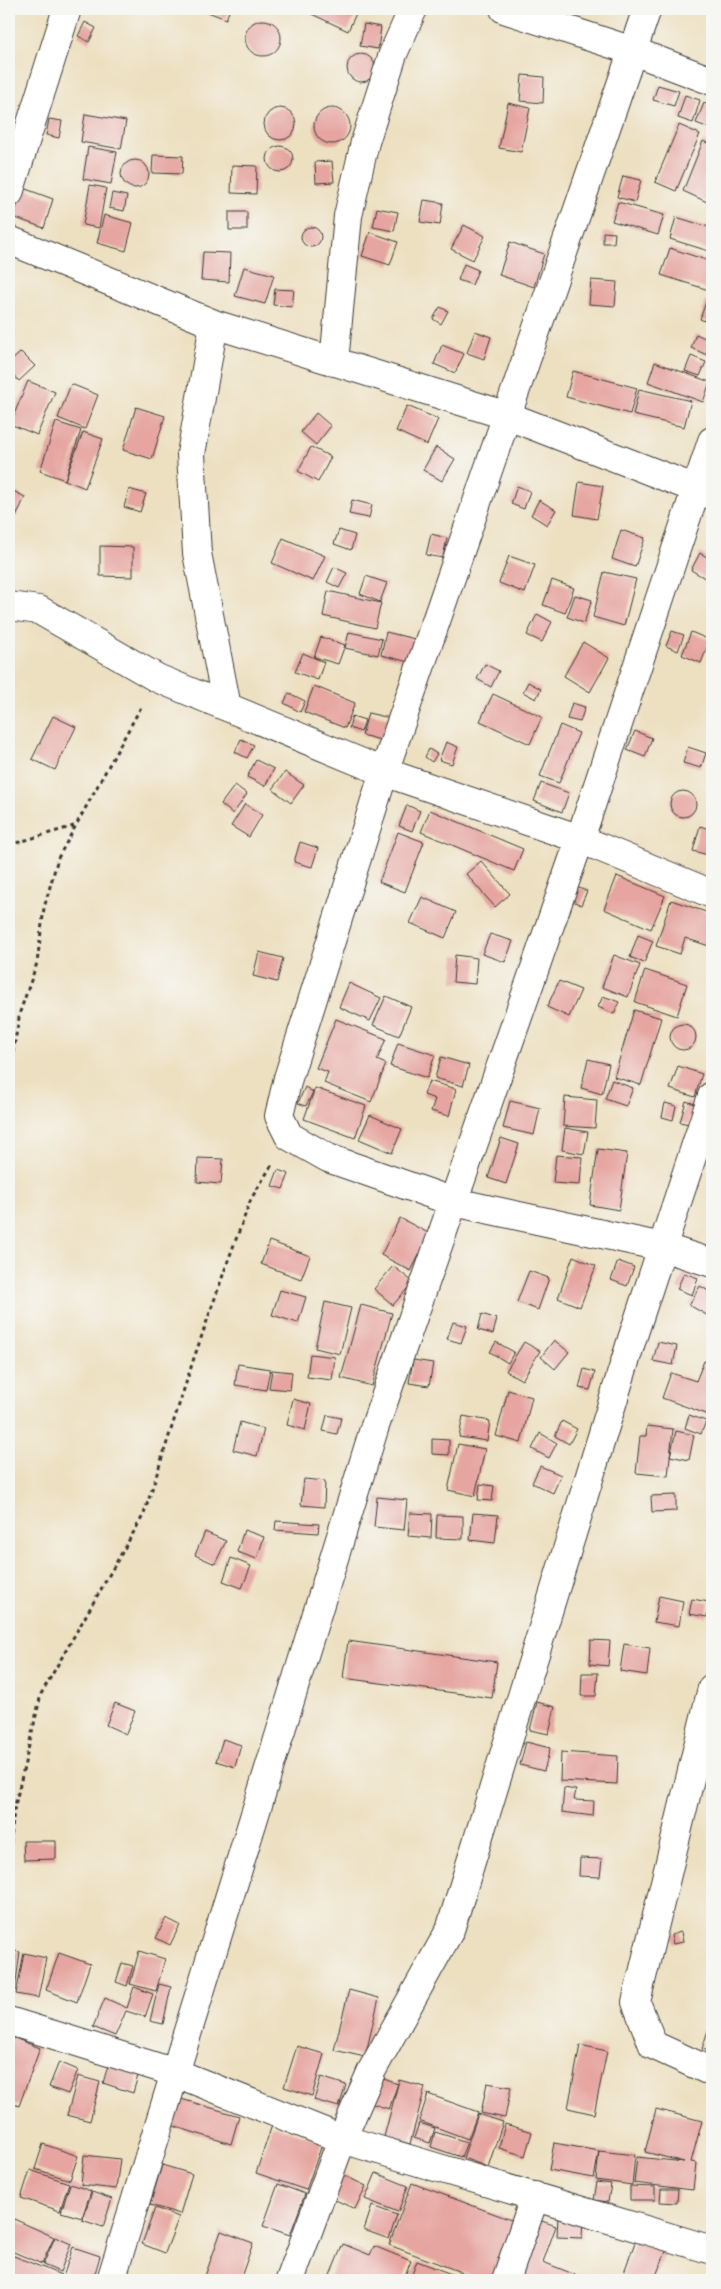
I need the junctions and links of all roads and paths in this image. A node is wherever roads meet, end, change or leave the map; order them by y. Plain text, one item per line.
1 (67, 9) edge
2 (413, 9) edge
3 (504, 9) edge
4 (647, 9) edge
5 (633, 51) junction
6 (712, 81) edge
7 (9, 193) edge
8 (9, 240) edge
9 (214, 324) junction
10 (334, 362) junction
11 (508, 416) junction
12 (712, 441) edge
13 (704, 492) edge
14 (9, 606) edge
15 (157, 678) junction
16 (227, 707) junction
17 (384, 772) junction
18 (75, 826) junction
19 (580, 840) junction
20 (9, 845) edge
21 (712, 894) edge
22 (9, 1076) edge
23 (712, 1096) edge
24 (289, 1136) junction
25 (454, 1202) junction
26 (662, 1247) junction
27 (712, 1263) edge
28 (712, 1688) edge
29 (9, 1859) edge
30 (9, 2021) edge
31 (712, 2072) edge
32 (176, 2073) junction
33 (342, 2139) junction
34 (535, 2196) junction
35 (712, 2250) edge
36 (112, 2280) edge
37 (290, 2280) edge
38 (506, 2280) edge

1 - 7 street
2 - 10 street
3 - 5 street
4 - 5 street
5 - 6 street
5 - 11 street
8 - 9 street
9 - 10 street
9 - 16 street
10 - 11 street
11 - 13 street
11 - 17 street
12 - 13 street
13 - 19 street
14 - 15 street
15 - 16 street
15 - 18 path
16 - 17 street
17 - 19 street
17 - 24 street
18 - 20 path
18 - 22 path
19 - 21 street
19 - 25 street
23 - 26 street
24 - 25 street
24 - 29 path
25 - 26 street
25 - 32 street
26 - 27 street
26 - 33 street
28 - 31 street
30 - 32 street
32 - 33 street
32 - 36 street
33 - 34 street
33 - 37 street
34 - 35 street
34 - 38 street

